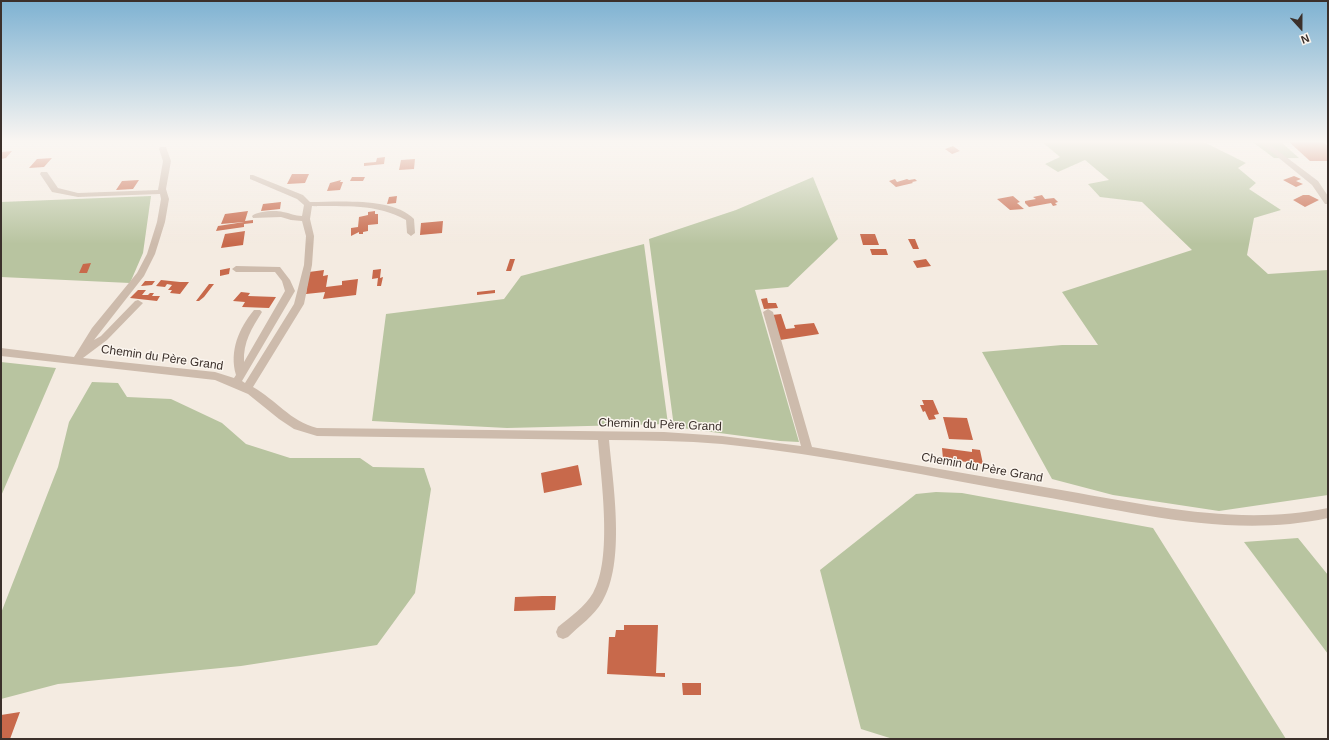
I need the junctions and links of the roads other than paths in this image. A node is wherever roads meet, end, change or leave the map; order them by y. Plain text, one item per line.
1 (45, 176) edge
2 (165, 176) edge
3 (1305, 176) edge
4 (253, 177) dead end
5 (163, 192) junction
6 (1328, 202) edge
7 (308, 204) junction
8 (256, 216) dead end
9 (306, 219) junction
10 (411, 233) dead end
11 (236, 269) dead end
12 (138, 303) dead end
13 (256, 312) dead end
14 (768, 312) dead end
15 (1, 352) edge
16 (79, 356) junction
17 (238, 378) junction
18 (247, 388) junction
19 (603, 435) junction
20 (808, 451) junction
21 (1328, 513) edge
22 (563, 632) dead end

1 - 5 street
2 - 5 street
3 - 6 street
4 - 7 street
5 - 16 street
7 - 9 street
7 - 10 street
8 - 9 street
9 - 18 street
11 - 17 street
12 - 16 street
13 - 17 street
14 - 20 street
15 - 16 street, Chemin du Père Grand
16 - 17 street, Chemin du Père Grand
17 - 18 street, Chemin du Père Grand
18 - 19 street, Chemin du Père Grand
19 - 20 street, Chemin du Père Grand
19 - 22 street
20 - 21 street, Chemin du Père Grand

